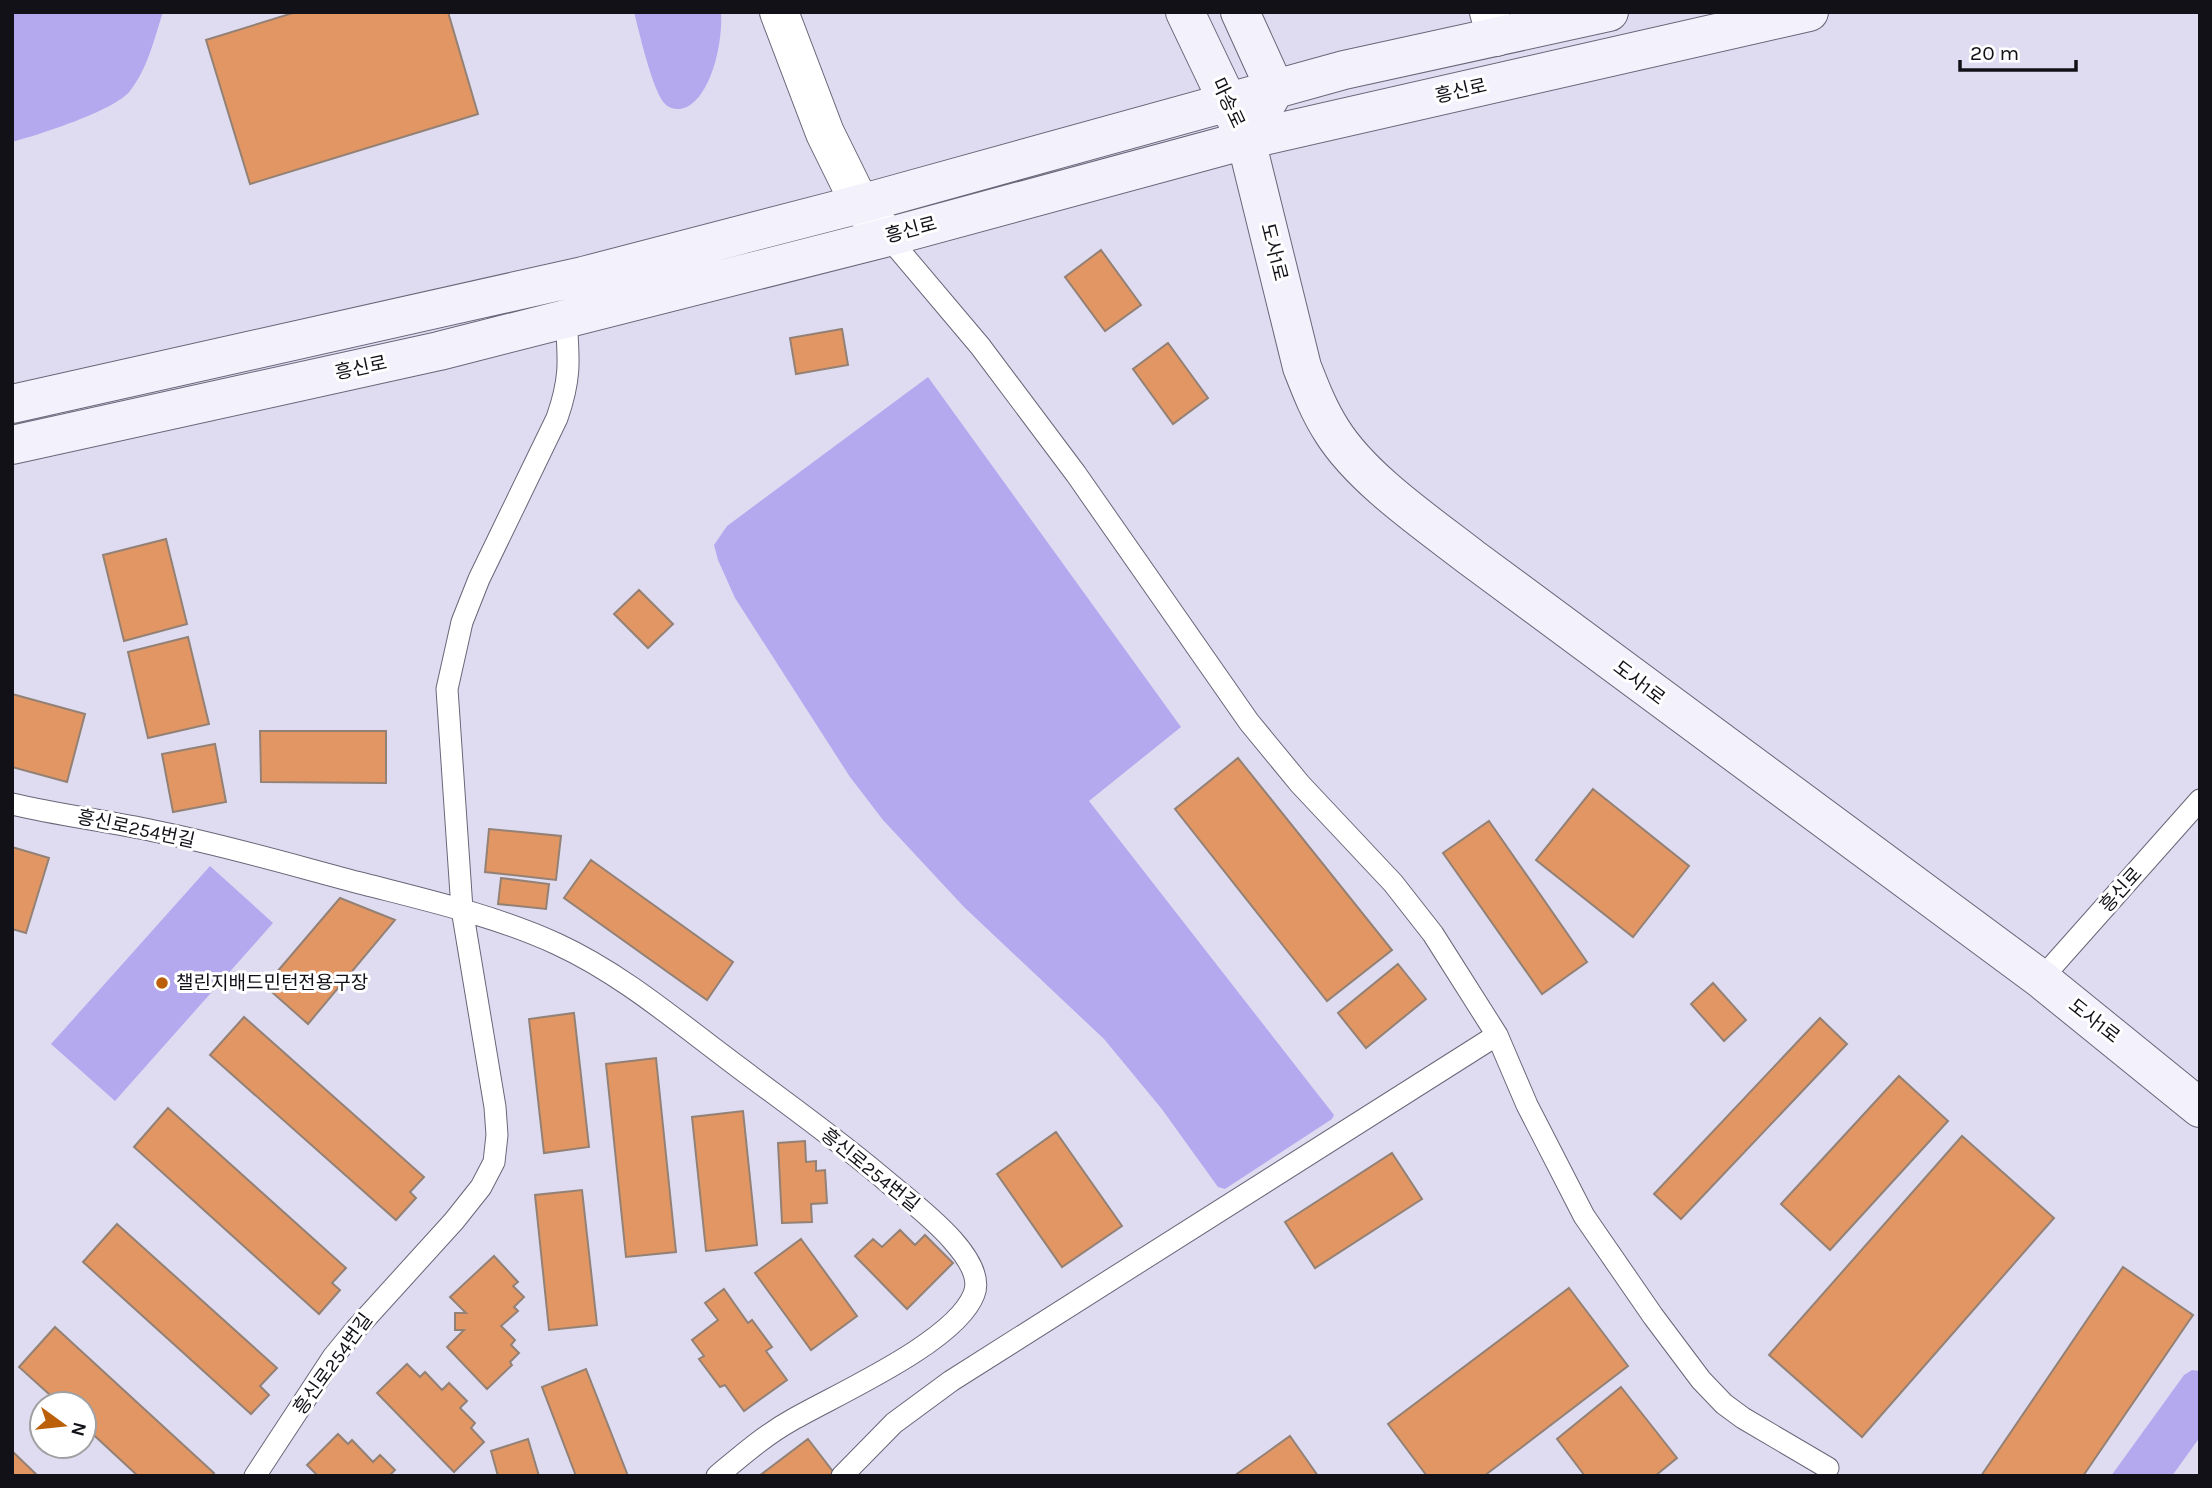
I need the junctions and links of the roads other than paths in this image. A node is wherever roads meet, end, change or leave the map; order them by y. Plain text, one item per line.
1 (779, 12) edge
2 (1185, 12) edge
3 (1240, 12) edge
4 (1609, 12) edge
5 (1809, 12) edge
6 (1492, 25) edge
7 (1275, 89) junction
8 (1227, 102) junction
9 (1245, 140) junction
10 (860, 204) junction
11 (888, 237) junction
12 (566, 318) junction
13 (12, 404) edge
14 (12, 445) edge
15 (2200, 800) edge
16 (12, 804) edge
17 (462, 909) junction
18 (2041, 979) junction
19 (1497, 1035) junction
20 (2200, 1108) edge
21 (1828, 1468) dead end
22 (255, 1476) edge
23 (717, 1476) edge
24 (842, 1476) edge

1 - 10 street
2 - 8 main road, 마송로
3 - 7 main road
4 - 6 main road, 흥신로
5 - 9 main road, 흥신로
6 - 7 main road, 흥신로
7 - 8 main road, 흥신로
7 - 9 main road, 마송로
8 - 9 main road, 마송로
8 - 10 main road, 흥신로
9 - 11 main road, 흥신로
9 - 18 main road, 도사1로
10 - 11 street
10 - 13 main road, 흥신로
11 - 12 main road, 흥신로
11 - 19 lane
12 - 14 main road, 흥신로
12 - 17 lane
15 - 18 lane, 흥신로
16 - 17 lane, 흥신로254번길
17 - 22 lane, 흥신로254번길
17 - 23 lane, 흥신로254번길
18 - 20 main road, 도사1로
19 - 21 lane
19 - 24 lane

